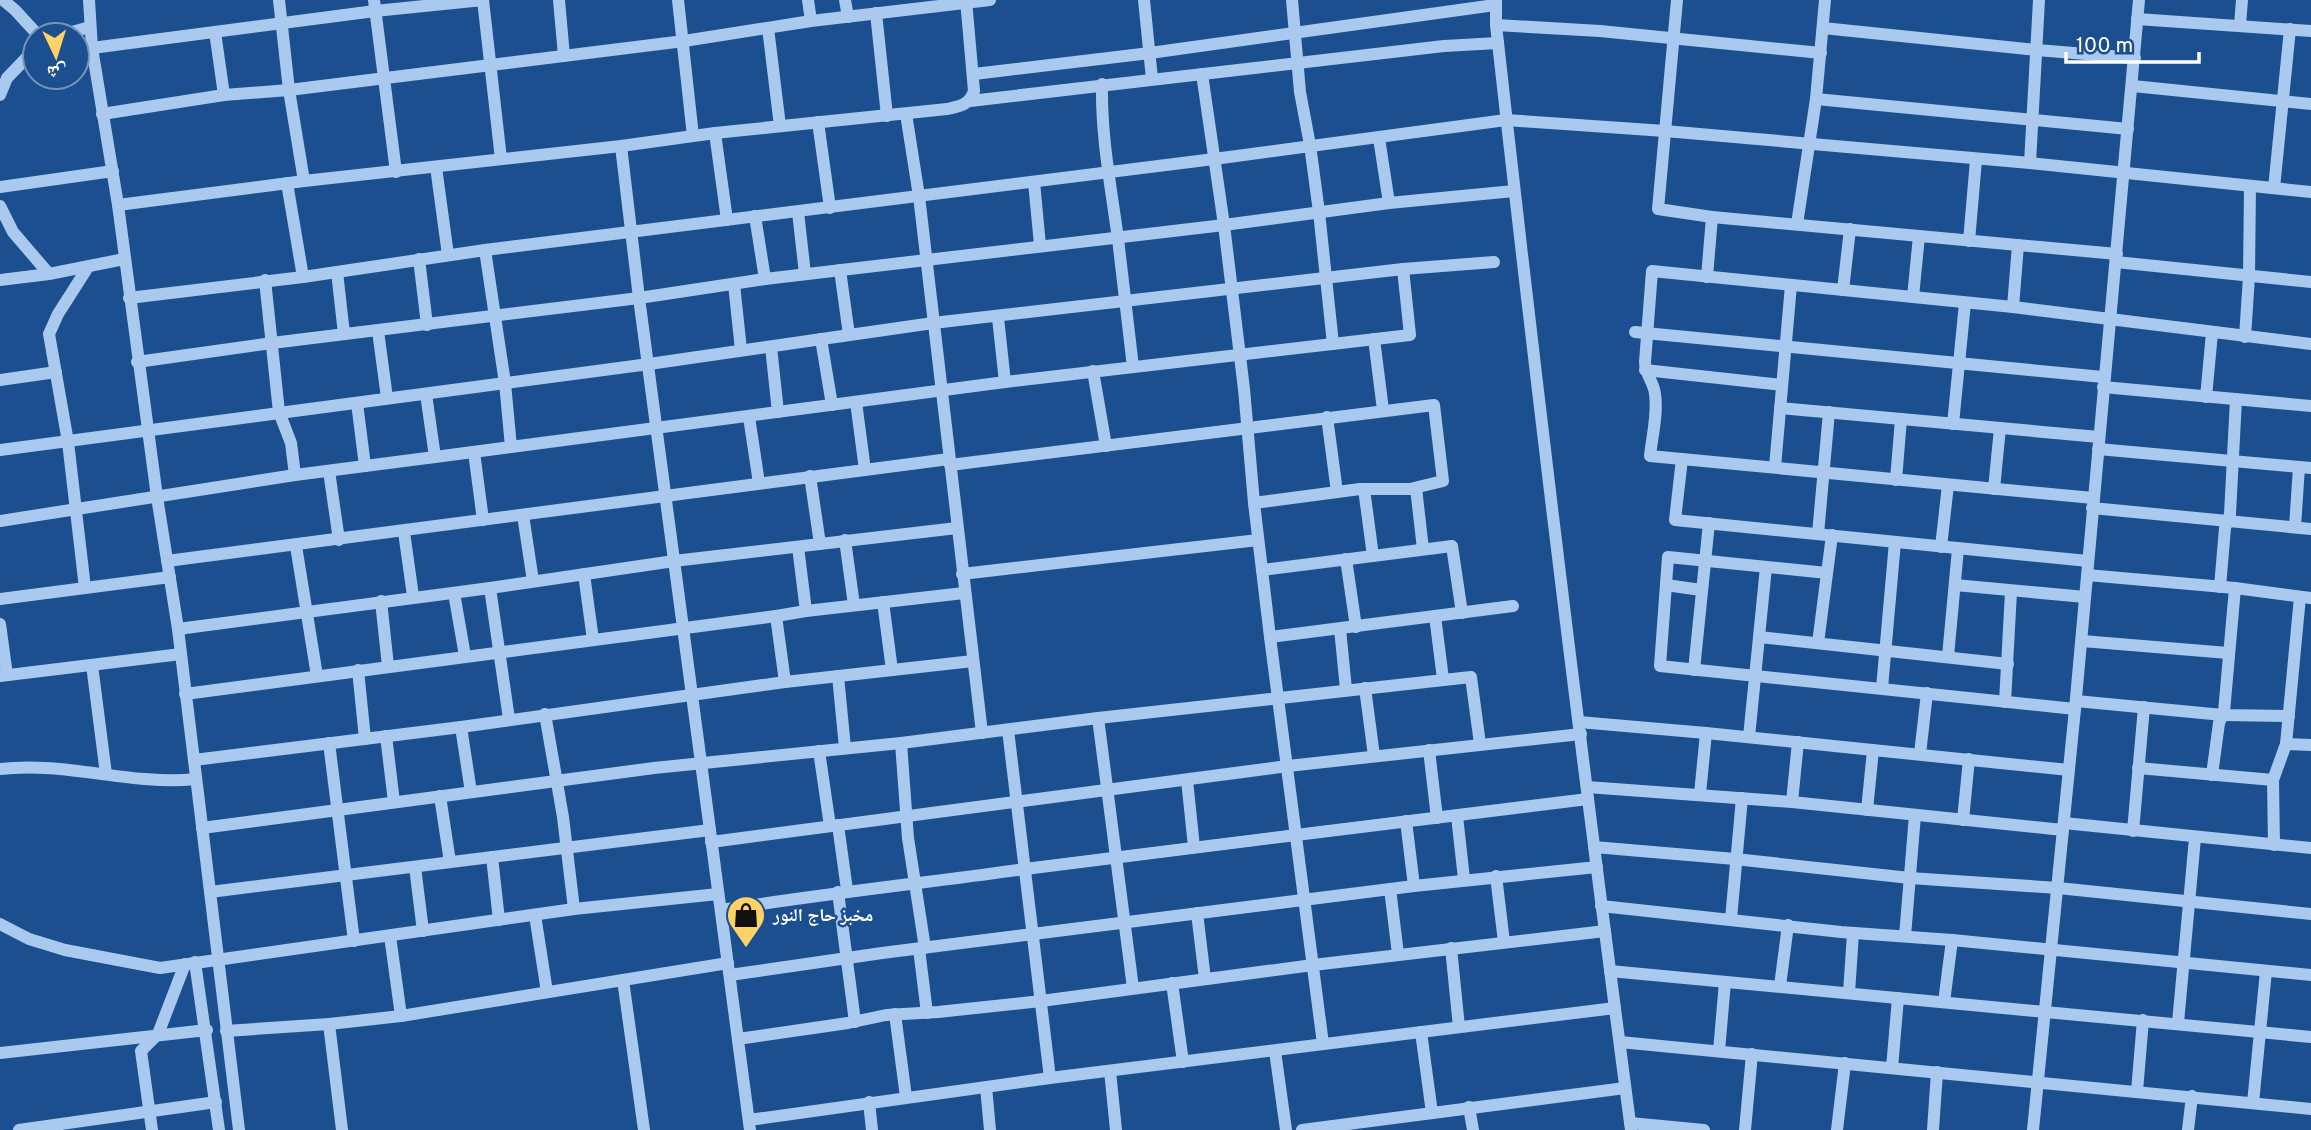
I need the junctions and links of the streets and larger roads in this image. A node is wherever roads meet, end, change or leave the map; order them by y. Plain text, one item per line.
1 (89, 0) edge
2 (279, 0) edge
3 (559, 0) edge
4 (678, 0) edge
5 (808, 0) edge
6 (845, 0) edge
7 (990, 0) edge
8 (1144, 0) edge
9 (1292, 0) edge
10 (1677, 0) edge
11 (1825, 0) edge
12 (2039, 0) edge
13 (2138, 0) edge
14 (2242, 0) edge
15 (9, 1) edge
16 (967, 1) edge
17 (1491, 2) edge
18 (375, 5) edge
19 (876, 13) junction
20 (848, 17) junction
21 (2137, 19) junction
22 (26, 21) edge
23 (90, 21) edge
24 (811, 21) junction
25 (282, 23) junction
26 (1496, 25) junction
27 (2240, 25) junction
28 (1823, 27) junction
29 (768, 28) junction
30 (2290, 29) junction
31 (2311, 31) edge
32 (215, 32) junction
33 (1296, 33) junction
34 (91, 37) edge
35 (1674, 38) junction
36 (684, 41) junction
37 (1493, 43) junction
38 (92, 47) junction
39 (2037, 50) junction
40 (1150, 53) junction
41 (1821, 53) junction
42 (564, 56) junction
43 (2135, 58) junction
44 (1298, 62) junction
45 (21, 64) edge
46 (491, 65) junction
47 (974, 74) junction
48 (1202, 74) junction
49 (384, 78) junction
50 (1152, 79) junction
51 (1102, 84) junction
52 (2133, 86) junction
53 (289, 90) junction
54 (0, 95) edge
55 (224, 95) junction
56 (1816, 100) junction
57 (970, 101) junction
58 (2283, 102) junction
59 (2311, 104) edge
60 (102, 114) junction
61 (906, 114) junction
62 (887, 116) junction
63 (1506, 120) junction
64 (2033, 120) junction
65 (818, 122) junction
66 (780, 126) junction
67 (2128, 129) junction
68 (1665, 131) junction
69 (715, 133) junction
70 (693, 136) junction
71 (1379, 138) junction
72 (1808, 144) junction
73 (1310, 145) junction
74 (621, 146) junction
75 (501, 159) junction
76 (1214, 159) junction
77 (1976, 160) junction
78 (2030, 163) junction
79 (436, 167) junction
80 (113, 171) junction
81 (396, 172) junction
82 (1107, 172) junction
83 (2124, 173) junction
84 (303, 181) junction
85 (1034, 182) junction
86 (287, 183) junction
87 (2250, 186) junction
88 (0, 187) edge
89 (2274, 188) junction
90 (1514, 191) junction
91 (2311, 192) edge
92 (919, 196) junction
93 (1389, 202) junction
94 (118, 205) junction
95 (0, 206) edge
96 (830, 208) junction
97 (798, 212) junction
98 (1319, 212) junction
99 (755, 216) junction
100 (1712, 217) junction
101 (727, 219) junction
102 (1797, 224) junction
103 (1224, 225) junction
104 (1850, 229) junction
105 (632, 233) junction
106 (1118, 236) junction
107 (1919, 236) junction
108 (1969, 241) junction
109 (1040, 245) junction
110 (2018, 245) junction
111 (485, 250) junction
112 (448, 255) junction
113 (2116, 258) junction
114 (124, 259) junction
115 (419, 259) junction
116 (926, 260) junction
117 (1494, 262) dead end
118 (88, 267) junction
119 (841, 270) junction
120 (1403, 270) junction
121 (337, 272) junction
122 (49, 274) junction
123 (805, 274) junction
124 (1707, 276) junction
125 (2249, 276) junction
126 (303, 277) junction
127 (1326, 278) junction
128 (765, 279) junction
129 (0, 280) edge
130 (265, 280) junction
131 (2311, 282) edge
132 (734, 284) junction
133 (1791, 285) junction
134 (1231, 289) junction
135 (1843, 290) junction
136 (1913, 297) junction
137 (639, 298) junction
138 (130, 299) junction
139 (1125, 303) junction
140 (1965, 303) junction
141 (2013, 307) junction
142 (496, 316) junction
143 (998, 318) junction
144 (2110, 320) junction
145 (933, 324) junction
146 (427, 325) junction
147 (378, 331) junction
148 (1641, 333) junction
149 (2212, 333) junction
150 (344, 334) junction
151 (849, 335) junction
152 (2245, 337) junction
153 (1374, 339) junction
154 (821, 340) junction
155 (272, 343) junction
156 (1333, 344) junction
157 (2311, 344) edge
158 (771, 346) junction
159 (1786, 346) junction
160 (741, 350) junction
161 (1240, 356) junction
162 (138, 362) junction
163 (1959, 362) junction
164 (649, 364) junction
165 (1133, 367) junction
166 (1645, 370) junction
167 (1093, 371) junction
168 (56, 372) junction
169 (0, 380) edge
170 (1005, 382) junction
171 (2103, 382) junction
172 (505, 383) junction
173 (1782, 385) junction
174 (942, 391) junction
175 (426, 394) junction
176 (2206, 397) junction
177 (387, 398) junction
178 (2236, 399) junction
179 (856, 402) junction
180 (357, 403) junction
181 (832, 405) junction
182 (2311, 406) edge
183 (1780, 408) junction
184 (1383, 410) junction
185 (279, 412) junction
186 (778, 412) junction
187 (1829, 412) junction
188 (749, 417) junction
189 (1327, 418) junction
190 (1901, 419) junction
191 (1953, 424) junction
192 (1247, 428) junction
193 (2000, 428) junction
194 (657, 429) junction
195 (148, 430) junction
196 (68, 442) junction
197 (2098, 443) junction
198 (1106, 446) junction
199 (511, 447) junction
200 (0, 450) edge
201 (474, 452) junction
202 (435, 457) junction
203 (1682, 459) junction
204 (949, 462) junction
205 (2231, 463) junction
206 (365, 466) junction
207 (1775, 467) junction
208 (2305, 468) edge
209 (865, 470) junction
210 (329, 471) junction
211 (1824, 472) junction
212 (295, 475) junction
213 (810, 476) junction
214 (1896, 480) junction
215 (759, 483) junction
216 (1948, 485) junction
217 (1416, 488) junction
218 (1364, 489) junction
219 (1994, 489) junction
220 (1337, 492) junction
221 (157, 497) junction
222 (666, 497) junction
223 (1254, 503) junction
224 (2093, 503) junction
225 (74, 509) junction
226 (523, 515) junction
227 (483, 520) junction
228 (0, 522) edge
229 (2228, 522) junction
230 (1709, 523) junction
231 (2295, 527) junction
232 (957, 528) junction
233 (2311, 528) edge
234 (404, 532) junction
235 (1825, 535) junction
236 (339, 540) junction
237 (845, 540) junction
238 (1258, 540) junction
239 (1895, 542) junction
240 (820, 544) junction
241 (296, 546) junction
242 (798, 547) junction
243 (1941, 547) junction
244 (1423, 549) junction
245 (1958, 549) junction
246 (1373, 556) junction
247 (1346, 559) junction
248 (167, 561) junction
249 (674, 561) junction
250 (1705, 561) junction
251 (1766, 567) junction
252 (2087, 568) junction
253 (1262, 570) junction
254 (1827, 573) junction
255 (584, 574) junction
256 (962, 575) junction
257 (170, 576) junction
258 (533, 581) junction
259 (1666, 585) junction
260 (1955, 585) junction
261 (2220, 587) junction
262 (85, 588) junction
263 (490, 588) junction
264 (2235, 588) junction
265 (1701, 590) junction
266 (2011, 592) junction
267 (454, 593) junction
268 (964, 593) junction
269 (413, 596) junction
270 (2085, 597) junction
271 (2305, 598) edge
272 (0, 599) edge
273 (381, 601) junction
274 (883, 602) junction
275 (854, 605) junction
276 (1513, 607) dead end
277 (806, 611) junction
278 (1462, 612) junction
279 (306, 613) junction
280 (776, 616) junction
281 (1435, 616) junction
282 (0, 624) edge
283 (1356, 627) junction
284 (683, 628) junction
285 (178, 629) junction
286 (1340, 629) junction
287 (1269, 636) junction
288 (1759, 637) junction
289 (593, 640) junction
290 (2082, 641) junction
291 (1818, 643) junction
292 (1886, 650) junction
293 (500, 651) junction
294 (2228, 653) junction
295 (181, 654) junction
296 (465, 656) junction
297 (1948, 656) junction
298 (973, 661) junction
299 (2008, 664) junction
300 (92, 665) junction
301 (388, 666) junction
302 (358, 670) junction
303 (892, 670) junction
304 (1694, 670) junction
305 (4, 676) edge
306 (317, 676) junction
307 (838, 676) junction
308 (1755, 676) junction
309 (1443, 679) junction
310 (785, 682) junction
311 (1365, 688) junction
312 (1882, 688) junction
313 (1346, 690) junction
314 (1927, 693) junction
315 (186, 694) junction
316 (692, 694) junction
317 (1278, 698) junction
318 (2005, 702) junction
319 (2076, 705) junction
320 (2144, 707) junction
321 (545, 714) junction
322 (2223, 715) junction
323 (2289, 716) junction
324 (1098, 718) junction
325 (509, 719) junction
326 (461, 727) junction
327 (1580, 728) junction
328 (1008, 730) junction
329 (982, 733) junction
330 (1706, 733) junction
331 (386, 736) junction
332 (1749, 737) junction
333 (365, 739) junction
334 (1798, 742) junction
335 (329, 743) junction
336 (901, 743) junction
337 (1480, 744) junction
338 (2286, 744) junction
339 (2311, 745) edge
340 (845, 748) junction
341 (1429, 750) junction
342 (1873, 750) junction
343 (820, 751) junction
344 (1920, 754) junction
345 (1374, 756) junction
346 (1969, 759) junction
347 (194, 760) junction
348 (701, 764) junction
349 (1288, 766) junction
350 (2138, 768) junction
351 (0, 769) edge
352 (2069, 771) junction
353 (106, 774) junction
354 (2212, 775) junction
355 (196, 779) junction
356 (556, 780) junction
357 (1187, 780) junction
358 (2273, 780) junction
359 (1108, 790) junction
360 (471, 792) junction
361 (1587, 793) junction
362 (1700, 794) junction
363 (440, 796) junction
364 (1742, 798) junction
365 (1016, 801) junction
366 (394, 802) junction
367 (1792, 802) junction
368 (336, 809) junction
369 (1867, 810) junction
370 (1915, 815) junction
371 (1457, 816) junction
372 (906, 817) junction
373 (1437, 818) junction
374 (1963, 820) junction
375 (1406, 821) junction
376 (834, 825) junction
377 (2064, 827) junction
378 (202, 828) junction
379 (2133, 831) junction
380 (1297, 834) junction
381 (711, 836) junction
382 (2195, 838) junction
383 (2274, 845) junction
384 (1194, 847) junction
385 (1594, 847) junction
386 (567, 848) junction
387 (2311, 848) edge
388 (1117, 856) junction
389 (492, 857) junction
390 (1735, 859) junction
391 (450, 862) junction
392 (415, 867) junction
393 (1597, 867) junction
394 (1024, 870) junction
395 (345, 874) junction
396 (1496, 876) junction
397 (1910, 878) junction
398 (1464, 879) junction
399 (916, 882) junction
400 (1414, 886) junction
401 (1390, 888) junction
402 (2058, 888) junction
403 (843, 891) junction
404 (210, 892) junction
405 (718, 894) junction
406 (1305, 899) junction
407 (2189, 902) junction
408 (1601, 906) junction
409 (574, 909) junction
410 (721, 910) junction
411 (1197, 913) junction
412 (2311, 914) edge
413 (534, 915) junction
414 (1731, 919) junction
415 (499, 920) junction
416 (1125, 922) junction
417 (0, 924) edge
418 (1788, 925) junction
419 (423, 931) junction
420 (1605, 931) junction
421 (1853, 933) junction
422 (1033, 935) junction
423 (390, 936) junction
424 (1905, 936) junction
425 (354, 940) junction
426 (1952, 940) junction
427 (1504, 942) junction
428 (922, 948) junction
429 (1451, 948) junction
430 (2052, 951) junction
431 (1398, 954) junction
432 (847, 958) junction
433 (217, 959) junction
434 (2183, 962) junction
435 (190, 963) junction
436 (1313, 965) junction
437 (729, 969) junction
438 (1610, 971) junction
439 (2266, 971) junction
440 (2311, 975) edge
441 (1205, 979) junction
442 (623, 980) junction
443 (1725, 982) junction
444 (1172, 983) junction
445 (1780, 986) junction
446 (1133, 988) junction
447 (547, 992) junction
448 (1849, 993) junction
449 (1898, 998) junction
450 (1041, 1001) junction
451 (1944, 1002) junction
452 (1615, 1007) junction
453 (2045, 1010) junction
454 (927, 1013) junction
455 (895, 1014) junction
456 (401, 1016) junction
457 (2143, 1020) junction
458 (855, 1022) junction
459 (2178, 1023) junction
460 (329, 1024) junction
461 (1459, 1027) junction
462 (207, 1030) junction
463 (226, 1031) junction
464 (2260, 1031) junction
465 (1421, 1032) junction
466 (158, 1034) junction
467 (2311, 1037) edge
468 (738, 1039) junction
469 (1620, 1042) junction
470 (1323, 1044) junction
471 (1275, 1051) junction
472 (1719, 1051) junction
473 (0, 1053) edge
474 (1752, 1054) junction
475 (1183, 1062) junction
476 (1845, 1063) junction
477 (1892, 1068) junction
478 (1110, 1071) junction
479 (1937, 1072) junction
480 (1050, 1078) junction
481 (2037, 1082) junction
482 (986, 1087) junction
483 (1625, 1088) junction
484 (2137, 1091) junction
485 (2192, 1096) junction
486 (906, 1097) junction
487 (216, 1102) junction
488 (869, 1102) junction
489 (2253, 1103) junction
490 (1469, 1107) junction
491 (2311, 1110) edge
492 (149, 1112) junction
493 (1432, 1113) junction
494 (749, 1125) edge
495 (73, 1126) edge
496 (1631, 1127) edge
497 (1321, 1129) edge
498 (19, 1130) edge
499 (152, 1130) edge
500 (219, 1130) edge
501 (239, 1130) edge
502 (342, 1130) edge
503 (644, 1130) edge
504 (872, 1130) edge
505 (990, 1130) edge
506 (1116, 1130) edge
507 (1286, 1130) edge
508 (1302, 1130) edge
509 (1472, 1130) edge
510 (1704, 1130) edge
511 (1745, 1130) edge
512 (1837, 1130) edge
513 (1933, 1130) edge
514 (2033, 1130) edge
515 (2188, 1130) edge

1 - 23 street
2 - 25 street
3 - 42 street
4 - 36 street
5 - 24 street
6 - 20 street
7 - 16 street
8 - 40 street
9 - 33 street
10 - 35 street
11 - 28 street
12 - 39 street
13 - 21 street
14 - 27 street
15 - 22 street
16 - 19 street
16 - 47 street
17 - 26 street
17 - 33 street
17 - 37 street
18 - 25 street
18 - 46 street
18 - 49 street
19 - 20 street
19 - 62 street
20 - 24 street
21 - 27 street
21 - 43 street
24 - 29 street
25 - 32 street
25 - 53 street
26 - 35 street
26 - 37 street
27 - 30 street
28 - 39 street
28 - 41 street
29 - 36 street
29 - 66 street
30 - 31 street
30 - 58 street
32 - 38 street
32 - 55 street
33 - 40 street
33 - 44 street
34 - 38 street
35 - 41 street
35 - 68 street
36 - 42 street
36 - 70 street
37 - 44 street
37 - 63 street
38 - 60 street
39 - 43 street
39 - 64 street
40 - 47 street
40 - 50 street
41 - 56 street
42 - 46 street
43 - 52 street
44 - 48 street
44 - 73 street
45 - 54 street
46 - 49 street
46 - 75 street
47 - 57 street
48 - 50 street
48 - 76 street
49 - 53 street
49 - 81 street
50 - 51 street
51 - 57 street
51 - 82 street
52 - 58 street
52 - 67 street
53 - 55 street
53 - 84 street
55 - 60 street
56 - 64 street
56 - 72 street
57 - 61 street
58 - 59 street
58 - 89 street
60 - 80 street
61 - 62 street
61 - 92 street
62 - 65 street
63 - 68 street
63 - 71 street
63 - 90 street
64 - 67 street
64 - 78 street
65 - 66 street
65 - 96 street
66 - 69 street
67 - 83 street
68 - 72 street
68 - 100 street
69 - 70 street
69 - 101 street
70 - 74 street
71 - 73 street
71 - 93 street
72 - 77 street
72 - 102 street
73 - 76 street
73 - 98 street
74 - 75 street
74 - 105 street
75 - 79 street
76 - 82 street
76 - 103 street
77 - 78 street
77 - 108 street
78 - 83 street
79 - 81 street
79 - 112 street
80 - 88 street
80 - 94 street
81 - 84 street
82 - 85 street
82 - 106 street
83 - 87 street
83 - 113 street
84 - 86 street
85 - 92 street
85 - 109 street
86 - 94 street
86 - 126 street
87 - 89 street
87 - 125 street
89 - 91 street
90 - 93 street
90 - 327 street
92 - 96 street
92 - 116 street
93 - 98 street
94 - 114 street
95 - 122 street
96 - 97 street
97 - 99 street
97 - 123 street
98 - 103 street
98 - 127 street
99 - 101 street
99 - 128 street
100 - 102 street
100 - 124 street
101 - 105 street
102 - 104 street
103 - 106 street
103 - 134 street
104 - 107 street
104 - 135 street
105 - 111 street
105 - 137 street
106 - 109 street
106 - 139 street
107 - 108 street
107 - 136 street
108 - 110 street
109 - 116 street
110 - 113 street
110 - 141 street
111 - 112 street
111 - 142 street
112 - 115 street
113 - 125 street
113 - 144 street
114 - 118 street
114 - 138 street
115 - 121 street
115 - 146 street
116 - 119 street
116 - 145 street
117 - 120 street
118 - 122 street
118 - 168 street
119 - 123 street
119 - 151 street
120 - 127 street
120 - 153 street
121 - 126 street
121 - 150 street
122 - 129 street
123 - 128 street
124 - 133 street
124 - 148 street
125 - 131 street
125 - 152 street
126 - 130 street
127 - 134 street
127 - 156 street
128 - 132 street
130 - 138 street
130 - 155 street
132 - 137 street
132 - 160 street
133 - 135 street
133 - 159 street
134 - 139 street
134 - 161 street
135 - 136 street
136 - 140 street
137 - 142 street
137 - 164 street
138 - 162 street
139 - 143 street
139 - 165 street
140 - 141 street
140 - 163 street
141 - 144 street
142 - 146 street
142 - 172 street
143 - 145 street
143 - 170 street
144 - 149 street
144 - 171 street
145 - 151 street
145 - 174 street
146 - 147 street
147 - 150 street
147 - 177 street
148 - 159 street
148 - 166 street
149 - 152 street
149 - 176 street
150 - 155 street
151 - 154 street
152 - 157 street
153 - 156 street
153 - 184 street
154 - 158 street
154 - 181 street
155 - 162 street
155 - 185 street
156 - 161 street
158 - 160 street
158 - 186 street
159 - 163 street
159 - 173 street
160 - 164 street
161 - 165 street
161 - 192 street
162 - 195 street
163 - 171 street
163 - 191 street
164 - 172 street
164 - 194 street
165 - 167 street
166 - 173 street
166 - 203 street
167 - 170 street
167 - 198 street
168 - 169 street
168 - 196 street
170 - 174 street
171 - 176 street
171 - 197 street
172 - 175 street
172 - 199 street
173 - 183 street
174 - 179 street
174 - 204 street
175 - 177 street
175 - 202 street
176 - 178 street
177 - 180 street
178 - 182 street
178 - 205 street
179 - 181 street
179 - 209 street
180 - 185 street
180 - 206 street
181 - 186 street
183 - 187 street
183 - 207 street
184 - 189 street
184 - 217 street
185 - 195 street
185 - 212 street
186 - 188 street
187 - 190 street
187 - 211 street
188 - 194 street
188 - 215 street
189 - 192 street
189 - 220 street
190 - 191 street
190 - 214 street
191 - 193 street
192 - 198 street
192 - 223 street
193 - 197 street
193 - 219 street
194 - 199 street
194 - 222 street
195 - 196 street
195 - 221 street
196 - 200 street
196 - 225 street
197 - 205 street
197 - 224 street
198 - 204 street
199 - 201 street
201 - 202 street
201 - 227 street
202 - 206 street
203 - 207 street
203 - 230 street
204 - 209 street
204 - 232 street
205 - 208 street
205 - 229 street
206 - 210 street
207 - 211 street
208 - 231 street
209 - 213 street
210 - 212 street
210 - 236 street
211 - 214 street
211 - 235 street
212 - 221 street
213 - 215 street
213 - 240 street
214 - 216 street
215 - 222 street
216 - 219 street
216 - 243 street
217 - 218 street
217 - 244 street
218 - 220 street
218 - 246 street
219 - 224 street
220 - 223 street
221 - 225 street
221 - 248 street
222 - 226 street
222 - 249 street
223 - 238 street
224 - 229 street
224 - 252 street
225 - 228 street
225 - 262 street
226 - 227 street
226 - 258 street
227 - 234 street
229 - 231 street
229 - 261 street
230 - 235 street
230 - 250 street
231 - 233 street
232 - 237 street
232 - 256 street
234 - 236 street
234 - 269 street
235 - 239 street
235 - 254 street
236 - 241 street
237 - 240 street
237 - 275 street
238 - 253 street
238 - 256 street
239 - 243 street
239 - 292 street
240 - 242 street
241 - 248 street
241 - 279 street
242 - 249 street
242 - 277 street
243 - 245 street
244 - 246 street
244 - 278 street
245 - 252 street
245 - 260 street
246 - 247 street
247 - 253 street
247 - 283 street
248 - 257 street
249 - 255 street
249 - 284 street
250 - 251 street
250 - 259 street
250 - 265 street
251 - 254 street
251 - 288 street
252 - 261 street
252 - 270 street
253 - 287 street
254 - 291 street
255 - 258 street
255 - 289 street
256 - 268 street
257 - 262 street
257 - 285 street
258 - 263 street
259 - 265 street
259 - 304 street
260 - 266 street
260 - 297 street
261 - 264 street
262 - 272 street
263 - 267 street
263 - 293 street
264 - 271 street
264 - 294 street
265 - 304 street
266 - 270 street
266 - 299 street
267 - 269 street
267 - 296 street
268 - 274 street
268 - 298 street
269 - 273 street
270 - 290 street
271 - 323 street
273 - 279 street
273 - 301 street
274 - 275 street
274 - 303 street
275 - 277 street
276 - 278 street
277 - 280 street
278 - 281 street
279 - 285 street
279 - 306 street
280 - 284 street
280 - 310 street
281 - 283 street
281 - 309 street
282 - 305 street
283 - 286 street
284 - 289 street
284 - 316 street
285 - 295 street
286 - 287 street
286 - 313 street
287 - 317 street
288 - 291 street
288 - 308 street
289 - 293 street
290 - 294 street
290 - 319 street
291 - 292 street
292 - 297 street
292 - 312 street
293 - 296 street
293 - 325 street
294 - 322 street
295 - 300 street
295 - 315 street
296 - 301 street
297 - 299 street
298 - 303 street
298 - 329 street
299 - 318 street
300 - 305 street
300 - 353 street
301 - 302 street
302 - 306 street
302 - 333 street
303 - 307 street
304 - 308 street
306 - 315 street
307 - 310 street
307 - 340 street
308 - 312 street
308 - 332 street
309 - 311 street
309 - 337 street
310 - 316 street
311 - 313 street
311 - 345 street
312 - 314 street
313 - 317 street
314 - 318 street
314 - 344 street
315 - 347 street
316 - 321 street
316 - 348 street
317 - 324 street
317 - 349 street
318 - 319 street
319 - 320 street
319 - 352 street
320 - 322 street
320 - 350 street
321 - 325 street
321 - 356 street
322 - 323 street
322 - 354 street
323 - 338 street
324 - 328 street
324 - 359 street
325 - 326 street
326 - 331 street
326 - 360 street
327 - 330 street
327 - 337 street
327 - 361 street
328 - 329 street
328 - 365 street
329 - 336 street
330 - 332 street
330 - 362 street
331 - 333 street
331 - 366 street
332 - 334 street
333 - 335 street
334 - 342 street
334 - 367 street
335 - 347 street
335 - 368 street
336 - 340 street
336 - 372 street
337 - 341 street
338 - 339 street
338 - 358 street
340 - 343 street
341 - 345 street
341 - 373 street
342 - 344 street
342 - 369 street
343 - 348 street
343 - 376 street
344 - 346 street
345 - 349 street
346 - 352 street
346 - 374 street
347 - 355 street
348 - 356 street
348 - 381 street
349 - 357 street
349 - 380 street
350 - 354 street
350 - 379 street
351 - 353 street
352 - 377 street
353 - 355 street
354 - 358 street
355 - 378 street
356 - 360 street
356 - 386 street
357 - 359 street
357 - 384 street
358 - 383 street
359 - 365 street
359 - 388 street
360 - 363 street
361 - 362 street
361 - 371 street
361 - 385 street
362 - 364 street
363 - 366 street
363 - 391 street
364 - 367 street
364 - 390 street
365 - 372 street
365 - 394 street
366 - 368 street
367 - 369 street
368 - 378 street
368 - 395 street
369 - 370 street
370 - 374 street
370 - 397 street
371 - 373 street
371 - 398 street
372 - 376 street
372 - 399 street
373 - 375 street
374 - 377 street
375 - 380 street
375 - 400 street
376 - 381 street
376 - 403 street
377 - 379 street
377 - 402 street
378 - 404 street
379 - 382 street
380 - 384 street
380 - 406 street
381 - 386 street
381 - 405 street
382 - 383 street
382 - 407 street
383 - 387 street
384 - 388 street
385 - 390 street
385 - 393 street
386 - 389 street
386 - 409 street
388 - 394 street
388 - 416 street
389 - 391 street
389 - 415 street
390 - 397 street
390 - 414 street
391 - 392 street
392 - 395 street
392 - 419 street
393 - 396 street
393 - 408 street
394 - 399 street
394 - 422 street
395 - 404 street
395 - 425 street
396 - 398 street
396 - 427 street
397 - 402 street
397 - 424 street
398 - 400 street
399 - 403 street
399 - 428 street
400 - 401 street
401 - 406 street
401 - 431 street
402 - 407 street
402 - 430 street
403 - 410 street
403 - 432 street
404 - 433 street
405 - 409 street
405 - 410 street
406 - 411 street
406 - 436 street
407 - 412 street
407 - 434 street
408 - 414 street
408 - 420 street
409 - 413 street
410 - 437 street
411 - 416 street
411 - 441 street
413 - 415 street
413 - 447 street
414 - 418 street
415 - 419 street
416 - 422 street
416 - 446 street
417 - 435 street
418 - 421 street
418 - 445 street
419 - 423 street
420 - 427 street
420 - 438 street
421 - 424 street
421 - 448 street
422 - 428 street
422 - 450 street
423 - 425 street
423 - 456 street
424 - 426 street
425 - 433 street
426 - 430 street
426 - 451 street
427 - 429 street
428 - 432 street
428 - 454 street
429 - 431 street
429 - 461 street
430 - 434 street
430 - 453 street
431 - 436 street
432 - 437 street
432 - 458 street
433 - 435 street
433 - 463 street
434 - 439 street
434 - 459 street
435 - 462 street
435 - 466 street
436 - 441 street
436 - 470 street
437 - 442 street
437 - 468 street
438 - 443 street
438 - 452 street
439 - 440 street
439 - 464 street
441 - 444 street
442 - 447 street
442 - 503 street
443 - 445 street
443 - 472 street
444 - 446 street
444 - 475 street
445 - 448 street
446 - 450 street
447 - 456 street
448 - 449 street
449 - 451 street
449 - 477 street
450 - 454 street
450 - 480 street
451 - 453 street
452 - 461 street
452 - 469 street
453 - 457 street
453 - 481 street
454 - 455 street
455 - 458 street
455 - 486 street
456 - 460 street
457 - 459 street
457 - 484 street
458 - 468 street
459 - 464 street
460 - 463 street
460 - 502 street
461 - 465 street
462 - 466 street
462 - 487 street
463 - 501 street
464 - 467 street
464 - 489 street
465 - 470 street
465 - 493 street
466 - 473 street
466 - 492 street
468 - 494 street
469 - 472 street
469 - 483 street
470 - 471 street
471 - 475 street
471 - 507 street
472 - 474 street
474 - 476 street
474 - 511 street
475 - 478 street
476 - 477 street
476 - 512 street
477 - 479 street
478 - 480 street
478 - 506 street
479 - 481 street
479 - 513 street
480 - 482 street
481 - 484 street
481 - 514 street
482 - 486 street
482 - 505 street
483 - 490 street
483 - 496 street
484 - 485 street
485 - 489 street
485 - 515 street
486 - 488 street
487 - 492 street
487 - 500 street
488 - 494 street
488 - 504 street
489 - 491 street
490 - 493 street
490 - 509 street
492 - 495 street
492 - 499 street
493 - 497 street
495 - 498 street
496 - 510 street
497 - 508 street

